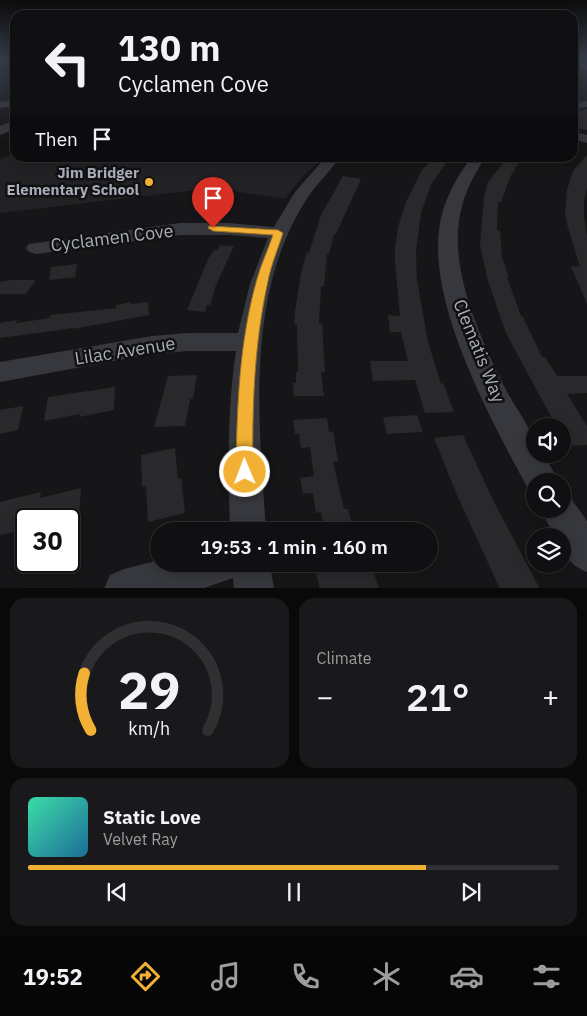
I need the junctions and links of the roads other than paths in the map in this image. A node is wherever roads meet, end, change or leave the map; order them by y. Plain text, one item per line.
1 (329, 162) edge
2 (475, 162) edge
3 (278, 233) junction
4 (36, 248) dead end
5 (250, 342) junction
6 (0, 372) edge
7 (537, 473) edge
8 (564, 518) edge
9 (248, 522) edge
10 (587, 553) edge
11 (189, 572) edge
12 (252, 572) edge
13 (124, 588) edge
14 (254, 588) edge

1 - 3 street
2 - 7 street, Clematis Way
3 - 4 street, Cyclamen Cove
3 - 5 street
5 - 6 street, Lilac Avenue
5 - 9 street
8 - 10 street
11 - 13 street
12 - 14 street

